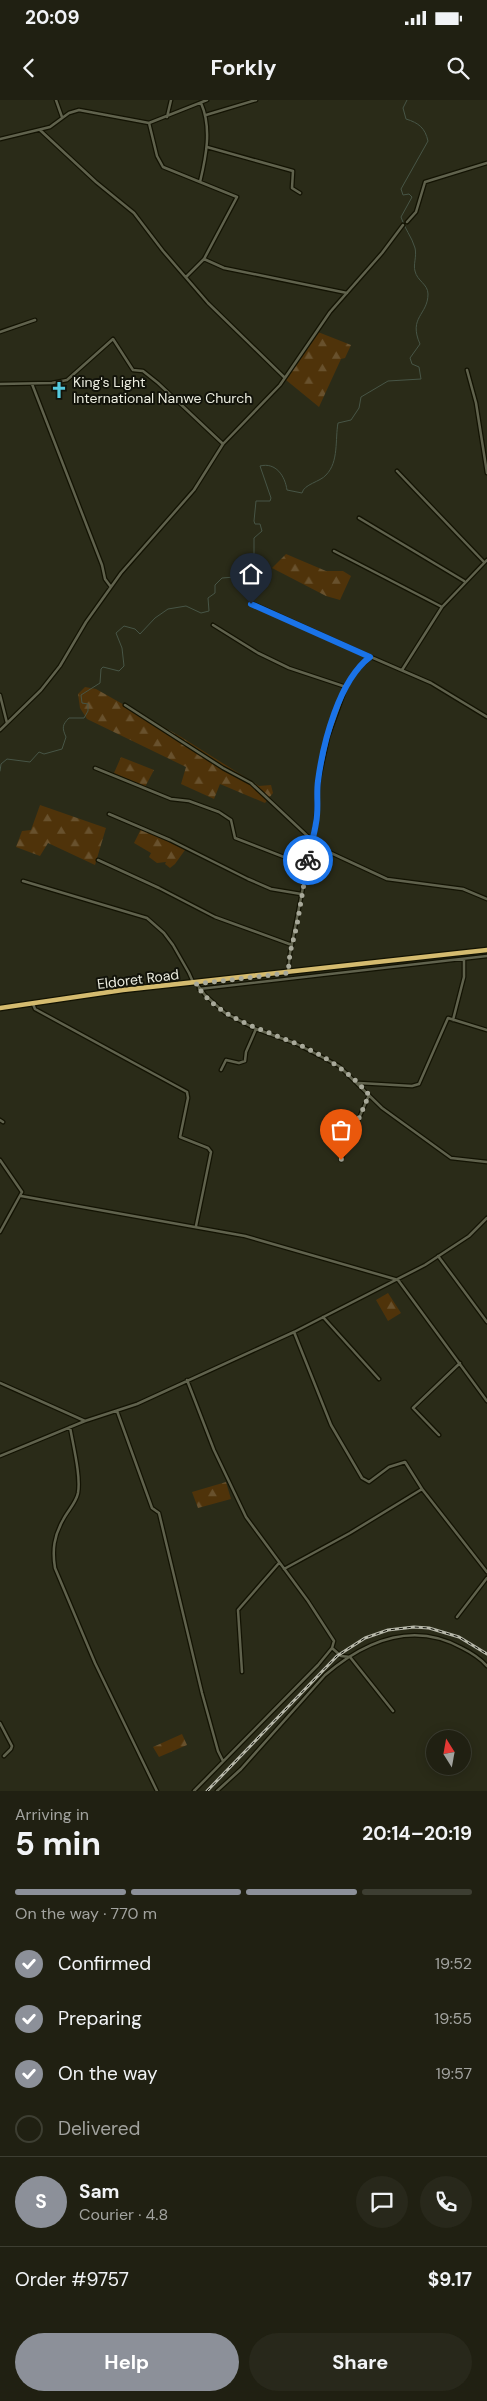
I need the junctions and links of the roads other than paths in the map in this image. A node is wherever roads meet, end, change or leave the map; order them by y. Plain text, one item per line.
1 (56, 100) edge
2 (171, 100) edge
3 (207, 100) edge
4 (256, 100) edge
5 (201, 102) junction
6 (206, 115) junction
7 (167, 117) junction
8 (62, 118) junction
9 (149, 123) junction
10 (40, 130) junction
11 (0, 139) edge
12 (207, 147) junction
13 (487, 163) edge
14 (200, 182) junction
15 (300, 193) dead end
16 (407, 222) dead end
17 (403, 225) dead end
18 (204, 259) junction
19 (186, 277) junction
20 (347, 292) junction
21 (35, 320) dead end
22 (0, 332) edge
23 (467, 370) dead end
24 (284, 377) junction
25 (0, 384) edge
26 (32, 384) junction
27 (223, 444) junction
28 (486, 457) edge
29 (397, 471) dead end
30 (487, 473) edge
31 (359, 518) dead end
32 (334, 551) dead end
33 (486, 561) edge
34 (464, 581) junction
35 (110, 587) junction
36 (251, 604) dead end
37 (442, 607) junction
38 (213, 624) dead end
39 (370, 657) junction
40 (402, 670) junction
41 (346, 687) junction
42 (0, 695) edge
43 (126, 705) dead end
44 (487, 717) edge
45 (6, 723) junction
46 (0, 730) edge
47 (96, 768) dead end
48 (109, 814) dead end
49 (313, 841) junction
50 (98, 860) dead end
51 (307, 866) junction
52 (23, 881) dead end
53 (301, 894) junction
54 (487, 899) edge
55 (292, 944) junction
56 (487, 950) edge
57 (487, 956) edge
58 (464, 959) junction
59 (288, 973) junction
60 (194, 984) junction
61 (200, 989) junction
62 (34, 1004) junction
63 (0, 1008) edge
64 (453, 1021) junction
65 (256, 1029) junction
66 (487, 1030) edge
67 (221, 1070) dead end
68 (358, 1083) junction
69 (369, 1095) junction
70 (0, 1160) edge
71 (341, 1160) dead end
72 (487, 1162) edge
73 (21, 1196) junction
74 (487, 1218) edge
75 (196, 1226) junction
76 (0, 1232) edge
77 (438, 1256) junction
78 (398, 1280) junction
79 (323, 1317) junction
80 (487, 1322) edge
81 (294, 1332) junction
82 (460, 1363) junction
83 (379, 1378) dead end
84 (187, 1380) junction
85 (0, 1382) edge
86 (487, 1401) edge
87 (116, 1411) junction
88 (86, 1421) junction
89 (70, 1427) junction
90 (439, 1435) dead end
91 (0, 1456) edge
92 (422, 1490) junction
93 (279, 1563) junction
94 (284, 1569) junction
95 (487, 1572) edge
96 (487, 1578) edge
97 (457, 1617) dead end
98 (332, 1648) junction
99 (341, 1656) junction
100 (350, 1657) junction
101 (340, 1663) junction
102 (487, 1666) edge
103 (242, 1672) dead end
104 (393, 1711) dead end
105 (0, 1724) edge
106 (4, 1756) dead end
107 (223, 1761) junction
108 (157, 1791) edge
109 (194, 1791) edge
110 (217, 1791) edge

1 - 8 street
2 - 7 street
3 - 5 street
4 - 6 street
5 - 6 street
5 - 7 street
6 - 12 street
7 - 9 street
8 - 9 street
8 - 10 street
9 - 14 street
10 - 11 street
10 - 19 street
12 - 14 street
12 - 15 street
13 - 16 street
14 - 18 street
17 - 20 street
18 - 19 street
18 - 20 street
19 - 24 street
20 - 24 street
21 - 22 street
23 - 28 street
24 - 27 street
25 - 26 street
26 - 27 street
26 - 35 street
27 - 35 street
28 - 30 street
29 - 33 street
31 - 34 street
32 - 37 street
33 - 34 street
34 - 37 street
35 - 45 street
36 - 39 street
37 - 40 street
38 - 41 street
39 - 40 street
39 - 41 street
40 - 44 street
41 - 49 street
42 - 45 street
43 - 49 street
45 - 46 street
47 - 51 street
48 - 53 street
49 - 51 street
49 - 54 street
50 - 55 street
51 - 53 street
52 - 60 street
53 - 55 street
55 - 59 street
56 - 59 highway, Eldoret Road
57 - 58 street
58 - 61 street
58 - 64 street
59 - 60 highway, Eldoret Road
60 - 61 street
60 - 62 highway, Eldoret Road
61 - 65 street
62 - 63 highway, Eldoret Road
62 - 75 street
64 - 66 street
64 - 68 street
65 - 67 street
65 - 68 street
68 - 69 street
69 - 71 street
69 - 72 street
70 - 73 street
73 - 75 street
73 - 76 street
74 - 77 street
75 - 78 street
77 - 78 street
77 - 80 street
78 - 79 street
78 - 82 street
79 - 81 street
79 - 83 street
81 - 84 street
81 - 92 street
82 - 86 street
82 - 90 street
84 - 87 street
84 - 93 street
85 - 88 street
87 - 88 street
87 - 107 street
88 - 89 street
89 - 91 street
89 - 108 street
92 - 94 street
92 - 95 street
93 - 94 street
93 - 103 street
94 - 98 street
96 - 97 street
98 - 99 street
98 - 107 street
99 - 100 street
99 - 101 street
100 - 101 street
100 - 102 street
100 - 104 street
101 - 110 street
105 - 106 street
107 - 109 street

